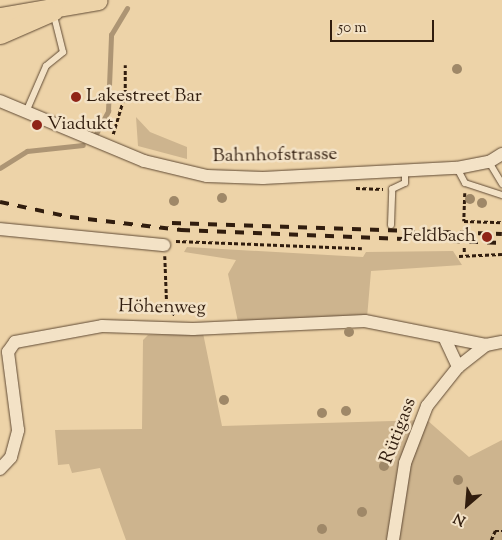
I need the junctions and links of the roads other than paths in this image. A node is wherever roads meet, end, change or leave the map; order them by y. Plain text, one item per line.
1 (98, 0) edge
2 (53, 11) junction
3 (0, 17) edge
4 (0, 34) edge
5 (0, 101) edge
6 (26, 112) junction
7 (502, 154) edge
8 (489, 162) junction
9 (457, 168) junction
10 (405, 170) junction
11 (502, 184) edge
12 (502, 195) edge
13 (391, 225) dead end
14 (0, 229) edge
15 (164, 245) road end
16 (445, 339) junction
17 (502, 342) edge
18 (486, 345) junction
19 (458, 367) junction
20 (0, 469) edge
21 (393, 540) edge

1 - 2 main road
2 - 3 main road
2 - 4 main road
2 - 6 lane
5 - 6 street, Bahnhofstrasse
6 - 10 street, Bahnhofstrasse
7 - 8 street, Bahnhofstrasse
8 - 9 street, Bahnhofstrasse
8 - 11 lane
9 - 10 street, Bahnhofstrasse
9 - 12 lane
10 - 13 lane
14 - 15 street
16 - 18 street, Höhenweg
16 - 19 street
16 - 20 street, Höhenweg
17 - 18 street, Rütigass
18 - 19 street, Rütigass
19 - 21 street, Rütigass

